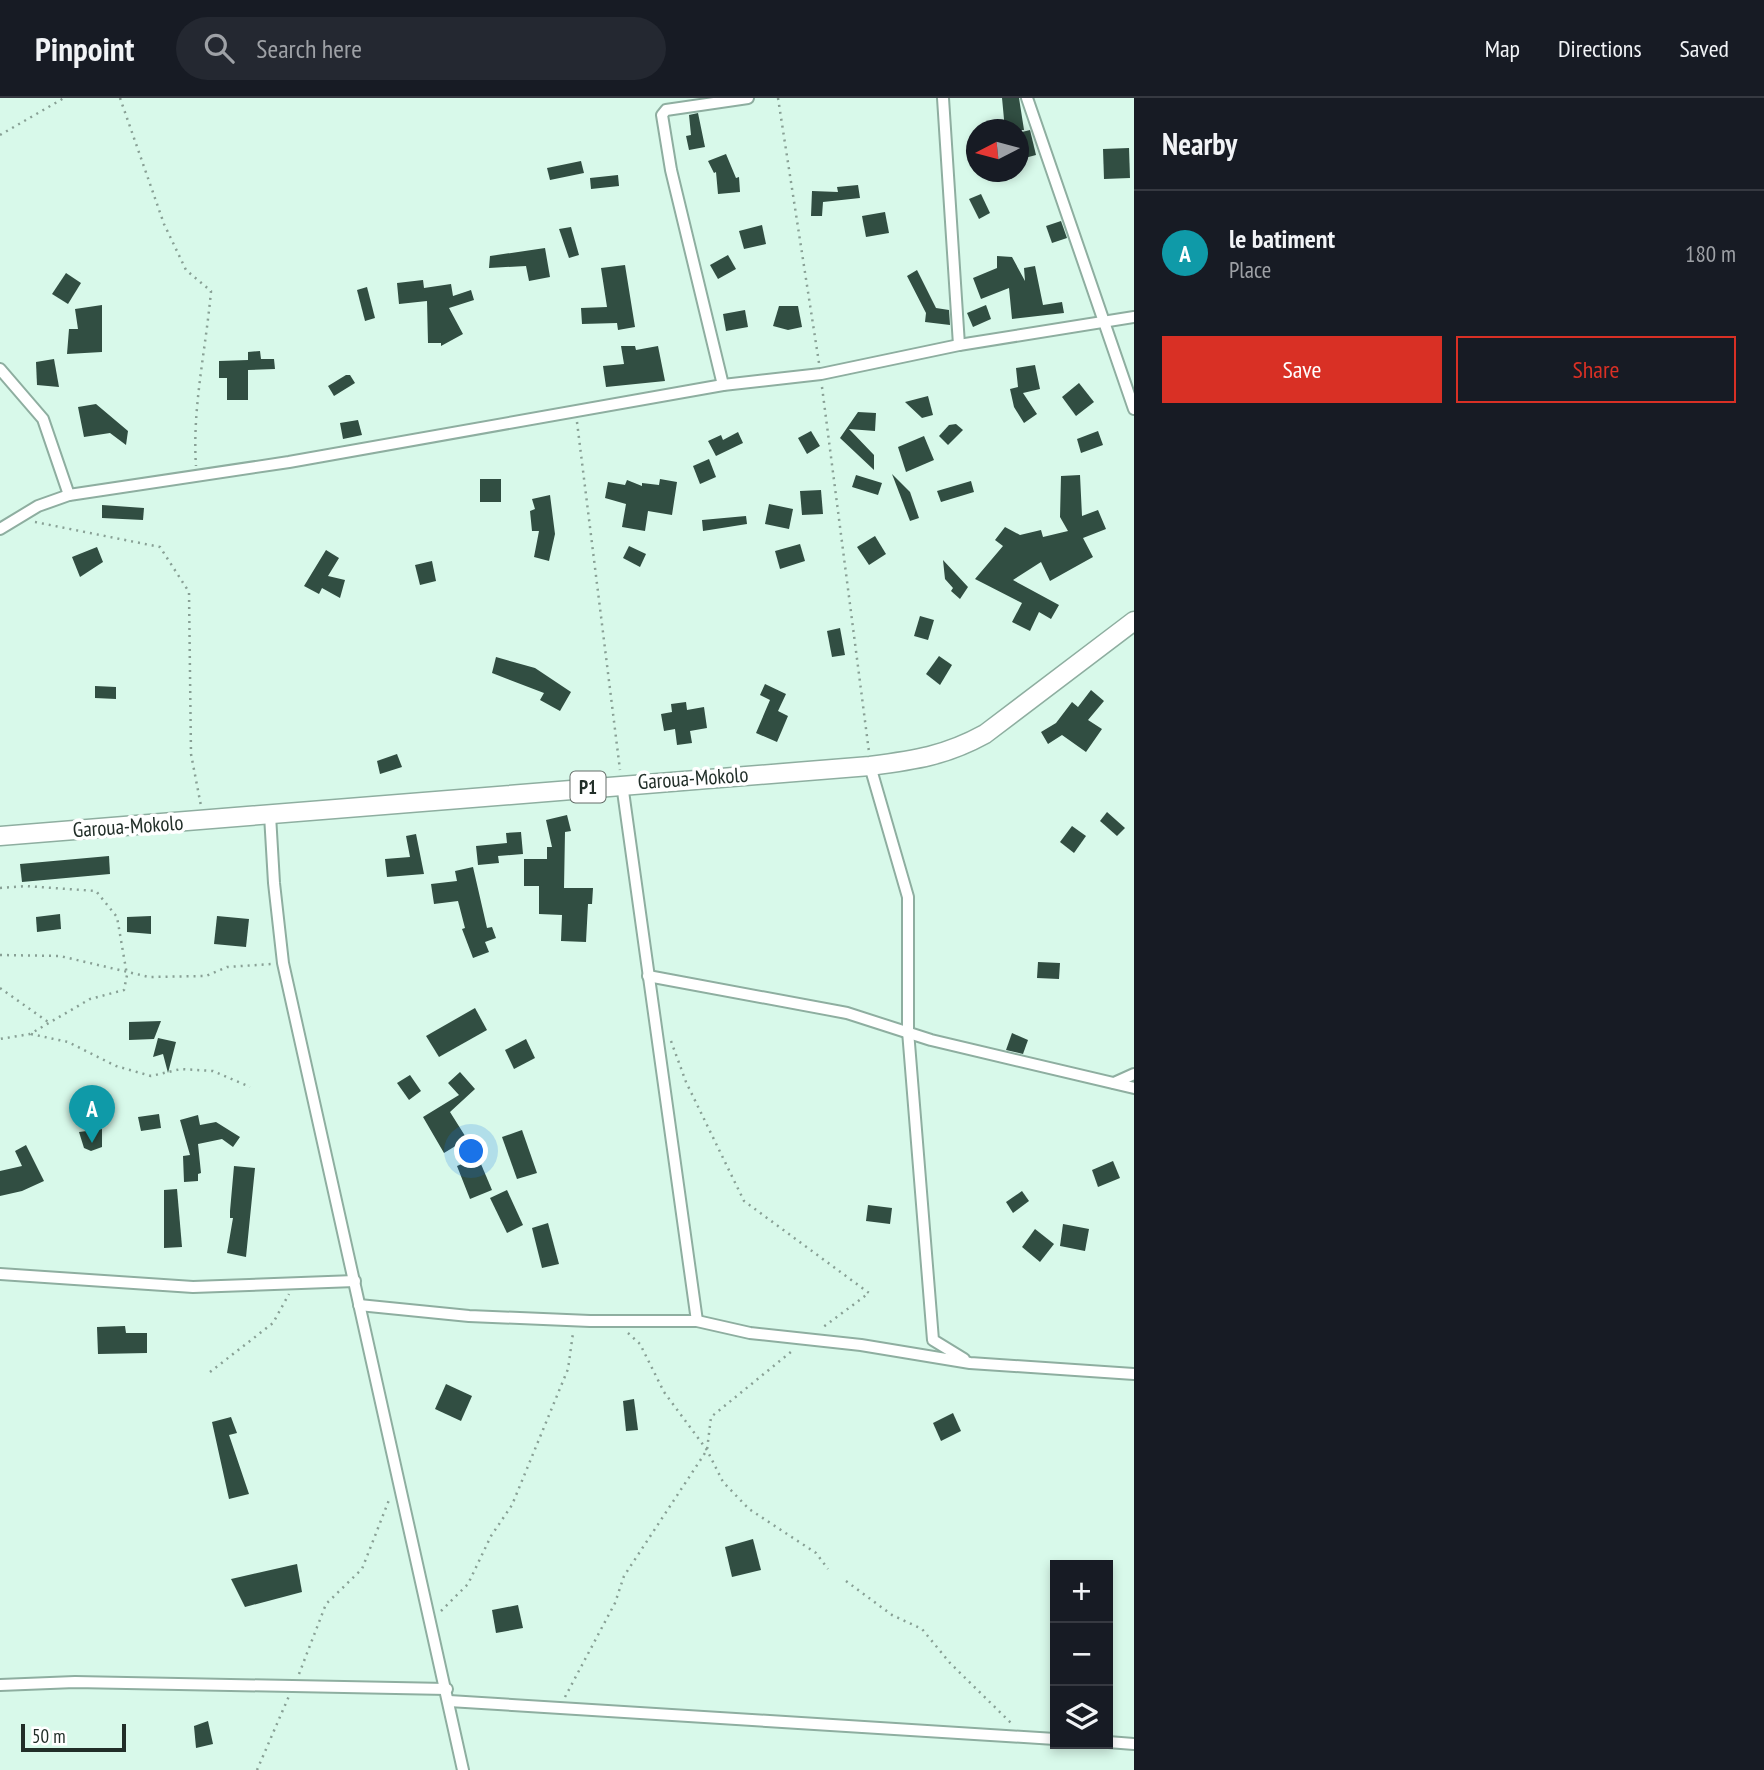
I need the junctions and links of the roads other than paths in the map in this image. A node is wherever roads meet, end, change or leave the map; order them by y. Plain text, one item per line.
1 (748, 98) edge
2 (943, 98) edge
3 (1027, 98) edge
4 (1134, 317) edge
5 (1104, 322) junction
6 (959, 345) junction
7 (0, 369) edge
8 (723, 385) junction
9 (1134, 409) edge
10 (69, 495) junction
11 (0, 529) edge
12 (1134, 621) edge
13 (870, 766) junction
14 (622, 783) junction
15 (270, 815) junction
16 (0, 836) edge
17 (648, 976) junction
18 (908, 1031) junction
19 (1134, 1074) edge
20 (1114, 1083) junction
21 (1134, 1088) edge
22 (0, 1274) edge
23 (355, 1281) junction
24 (359, 1305) junction
25 (697, 1321) junction
26 (970, 1363) junction
27 (1134, 1374) edge
28 (0, 1685) edge
29 (447, 1689) junction
30 (449, 1701) junction
31 (1050, 1738) edge
32 (1113, 1742) edge
33 (1134, 1744) edge
34 (463, 1770) edge

1 - 8 street
2 - 6 street
3 - 5 street
4 - 5 street
5 - 6 street
5 - 9 street
6 - 8 street
7 - 10 street
8 - 10 street
10 - 11 street
12 - 13 main road, Garoua-Mokolo / P1
13 - 14 main road, Garoua-Mokolo / P1
13 - 18 street
14 - 15 main road, Garoua-Mokolo / P1
14 - 17 street
15 - 16 main road, Garoua-Mokolo / P1
15 - 23 street
17 - 18 street
17 - 25 street
18 - 20 street
18 - 26 street
19 - 20 street
20 - 21 street
22 - 23 street
23 - 24 street
24 - 25 street
24 - 29 street
25 - 26 street
26 - 27 street
28 - 29 street
29 - 30 street
30 - 31 street
30 - 34 street
32 - 33 street

